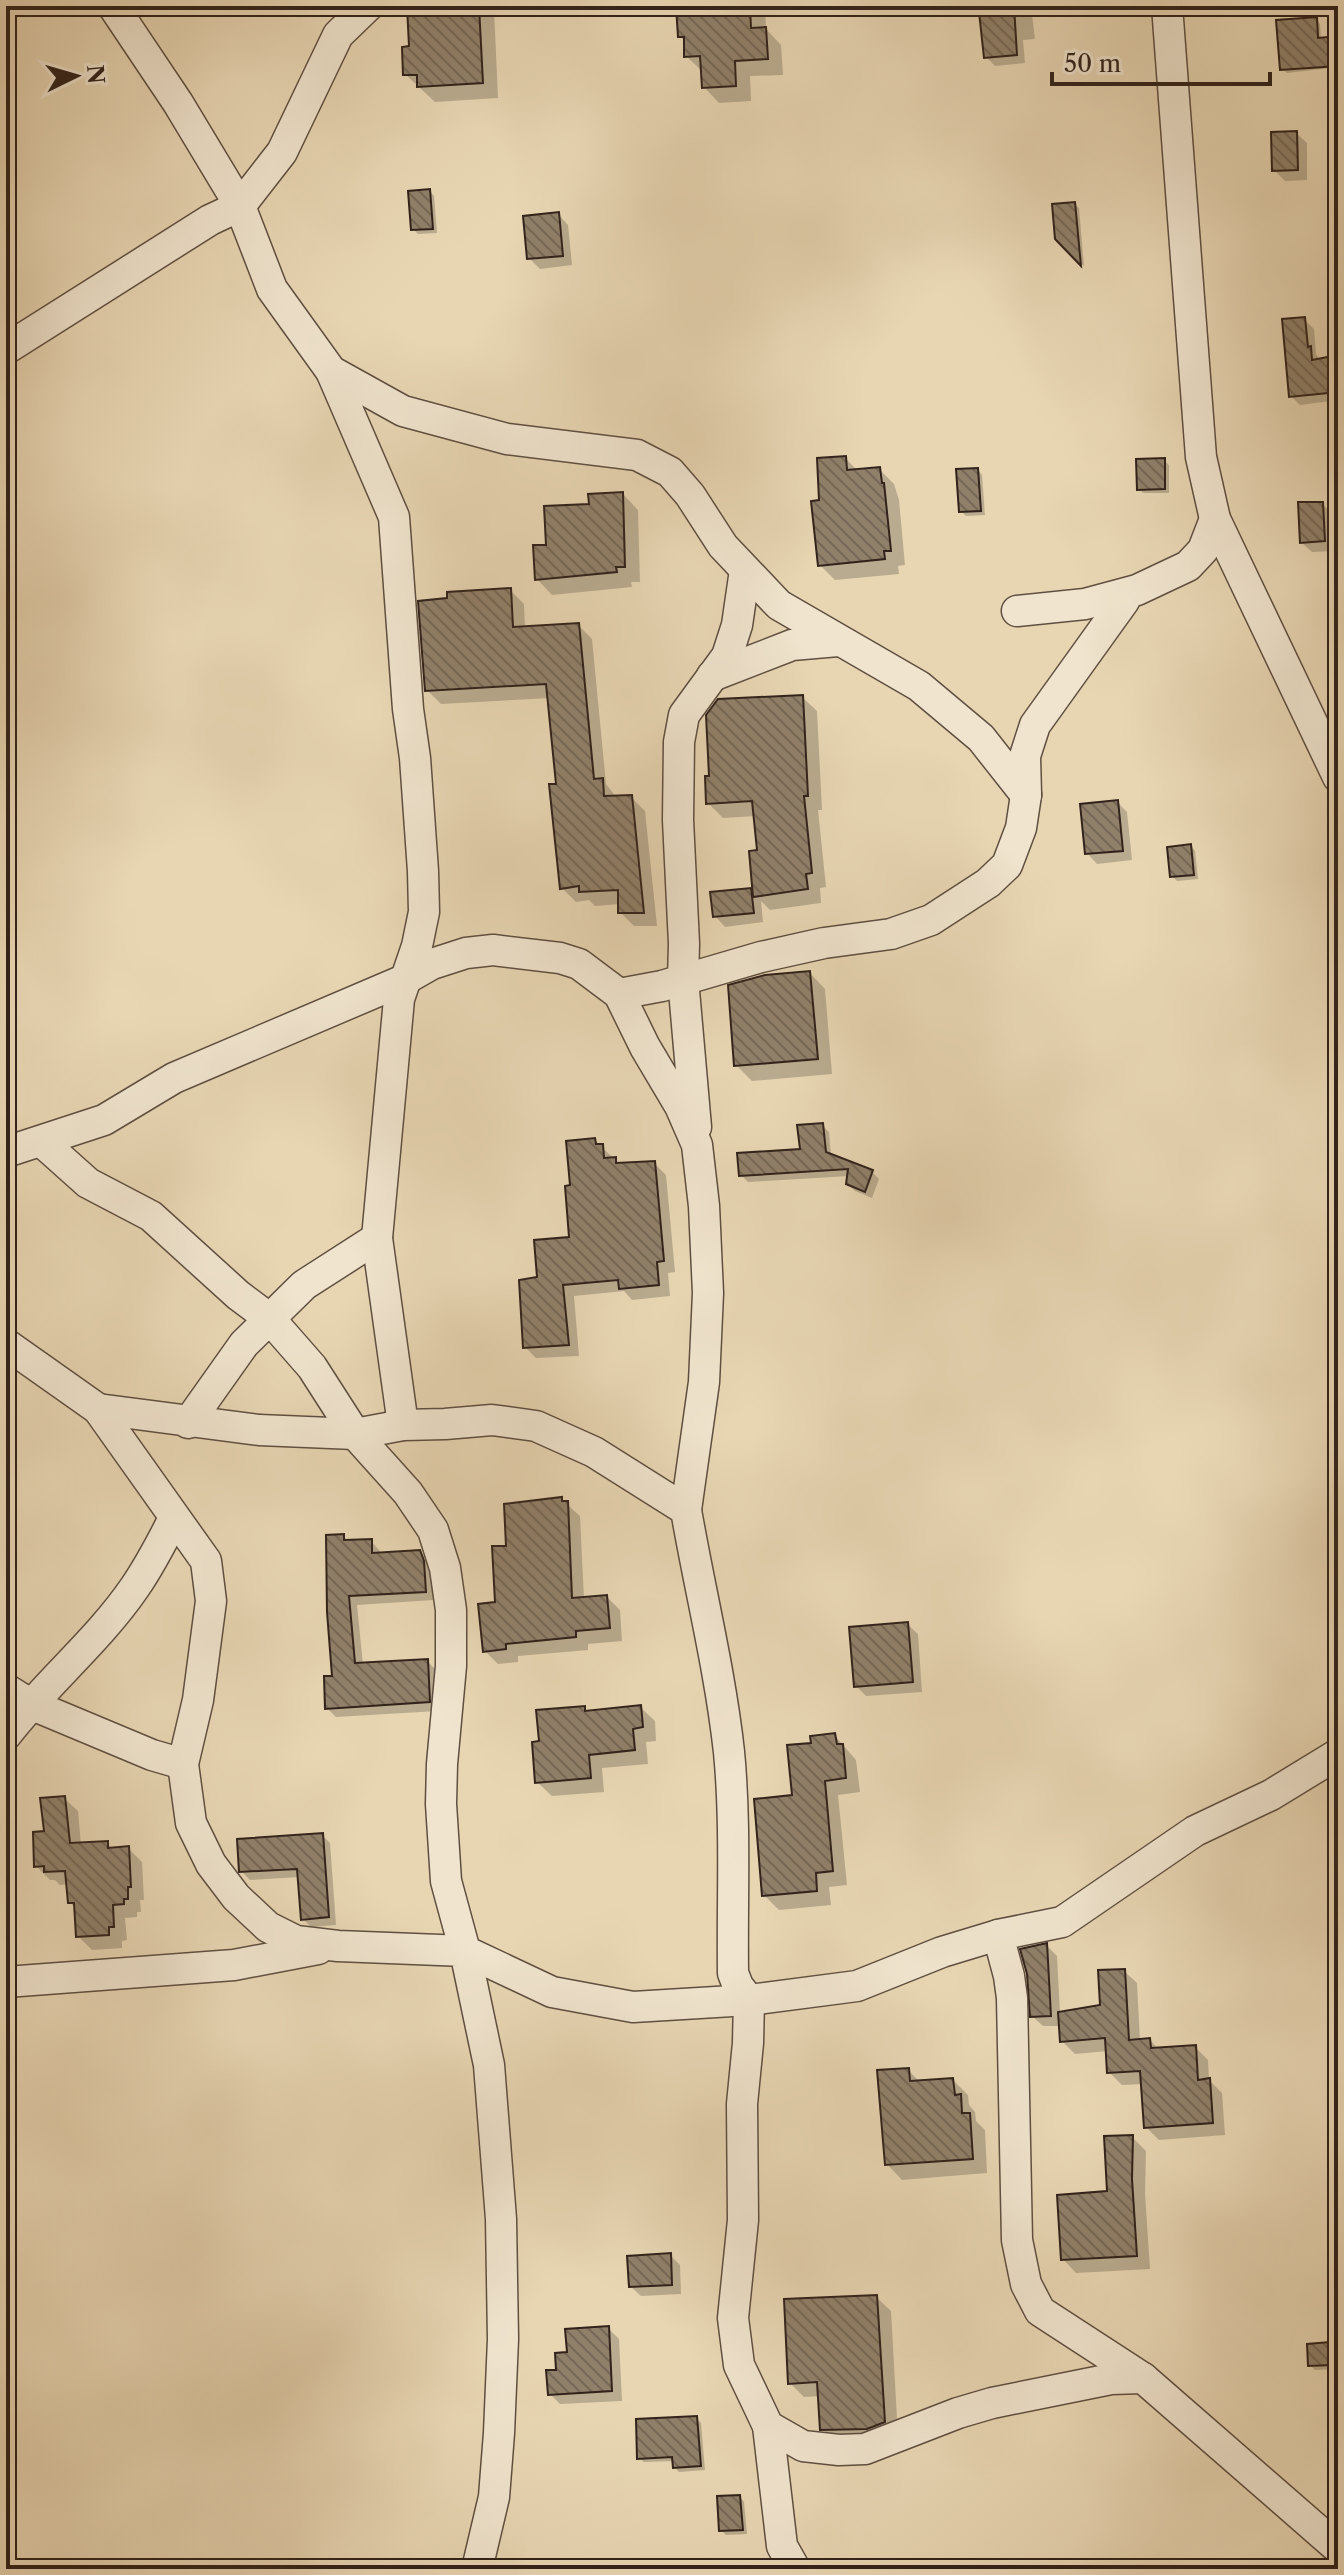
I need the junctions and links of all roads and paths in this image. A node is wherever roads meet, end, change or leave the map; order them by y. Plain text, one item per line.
1 (113, 6) edge
2 (337, 6) edge
3 (368, 6) edge
4 (1167, 6) edge
5 (335, 41) junction
6 (240, 206) junction
7 (6, 349) edge
8 (331, 371) junction
9 (1215, 519) junction
10 (745, 570) junction
11 (1124, 601) dead end
12 (1017, 611) dead end
13 (838, 641) junction
14 (712, 676) junction
15 (1338, 777) edge
16 (1026, 795) junction
17 (683, 979) junction
18 (404, 980) junction
19 (619, 994) junction
20 (41, 1141) junction
21 (697, 1145) junction
22 (6, 1152) edge
23 (377, 1238) junction
24 (270, 1319) junction
25 (6, 1344) edge
26 (98, 1409) junction
27 (188, 1423) junction
28 (403, 1425) junction
29 (355, 1434) junction
30 (686, 1510) junction
31 (174, 1518) junction
32 (18, 1696) edge
33 (6, 1735) edge
34 (1338, 1754) edge
35 (183, 1764) junction
36 (998, 1935) junction
37 (338, 1946) junction
38 (465, 1951) junction
39 (6, 1982) edge
40 (749, 2000) junction
41 (1143, 2378) junction
42 (768, 2426) junction
43 (1338, 2548) edge
44 (477, 2569) edge
45 (795, 2569) edge

1 - 6 street
2 - 5 street
3 - 5 street
4 - 9 street
5 - 6 street
6 - 7 street
6 - 8 street
8 - 10 street
8 - 18 street
9 - 12 street
9 - 15 street
10 - 13 street
10 - 14 street
11 - 16 street
13 - 14 street
13 - 16 street
14 - 17 street
16 - 17 street
17 - 19 street
17 - 21 street
18 - 19 street
18 - 20 street
18 - 23 street
19 - 21 street
20 - 22 street
20 - 24 street
21 - 30 street
23 - 24 street
23 - 28 street
24 - 27 street
24 - 29 street
25 - 26 street
26 - 27 street
26 - 31 street
27 - 29 street
28 - 29 street
28 - 30 street
29 - 38 street
30 - 40 street
31 - 32 street
31 - 35 street
32 - 33 street
32 - 35 street
34 - 36 street
35 - 37 street
36 - 40 street
36 - 41 street
37 - 38 street
37 - 39 street
38 - 40 street
38 - 44 street
40 - 42 street
41 - 42 street
41 - 43 street
42 - 45 street

